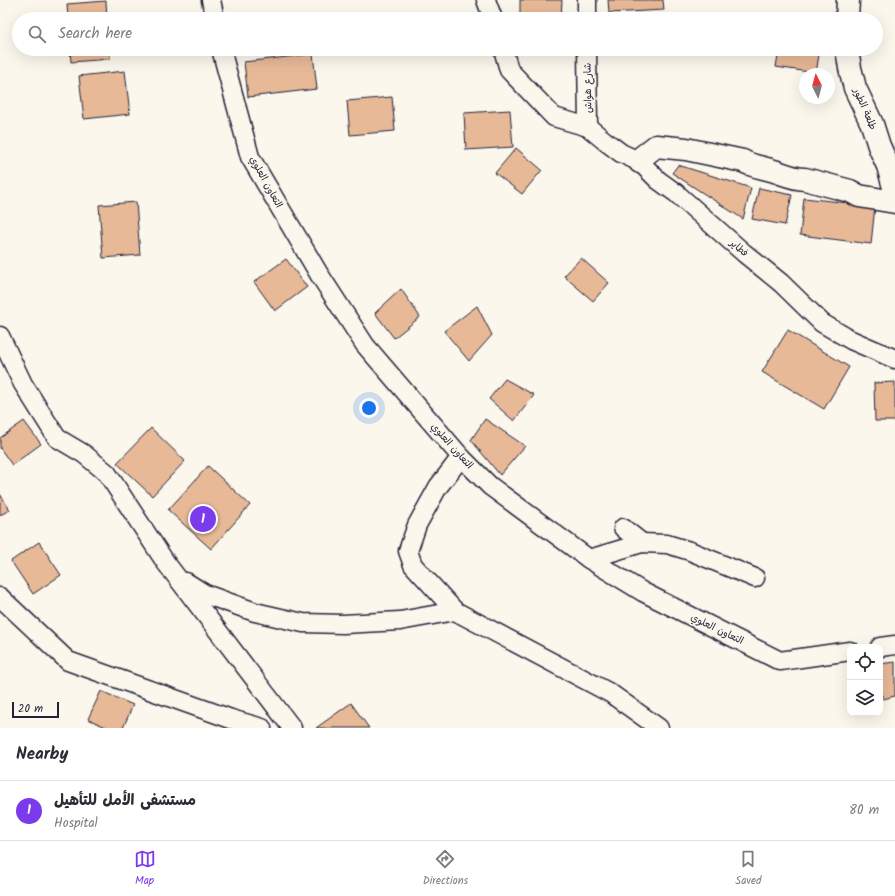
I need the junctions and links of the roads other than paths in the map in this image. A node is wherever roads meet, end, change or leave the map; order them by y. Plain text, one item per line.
1 (211, 0) edge
2 (486, 0) edge
3 (497, 0) edge
4 (587, 0) edge
5 (848, 0) edge
6 (214, 12) edge
7 (490, 12) edge
8 (494, 12) edge
9 (587, 12) edge
10 (847, 12) edge
11 (223, 56) edge
12 (504, 56) edge
13 (587, 56) edge
14 (848, 56) edge
15 (588, 127) junction
16 (640, 162) junction
17 (895, 191) edge
18 (895, 202) edge
19 (0, 336) edge
20 (895, 358) edge
21 (461, 457) junction
22 (623, 528) dead end
23 (642, 543) junction
24 (589, 559) junction
25 (177, 577) junction
26 (755, 578) dead end
27 (0, 598) edge
28 (455, 611) junction
29 (895, 645) edge
30 (883, 647) edge
31 (847, 651) edge
32 (262, 728) edge
33 (292, 728) edge
34 (659, 728) edge

1 - 6 street
2 - 7 street
3 - 8 street
4 - 9 street
5 - 10 street
11 - 21 street, التعاون العلوي
12 - 15 street
13 - 15 street, شارع هواش
14 - 17 street, طلعة الطور
15 - 16 street, فطاير
16 - 18 street
16 - 20 street, فطاير
19 - 25 street
21 - 24 street, التعاون العلوي
21 - 28 street
22 - 23 street
23 - 24 street
23 - 26 street
24 - 31 street, التعاون العلوي
25 - 28 street
25 - 33 street
27 - 32 street
28 - 34 street
29 - 30 street

